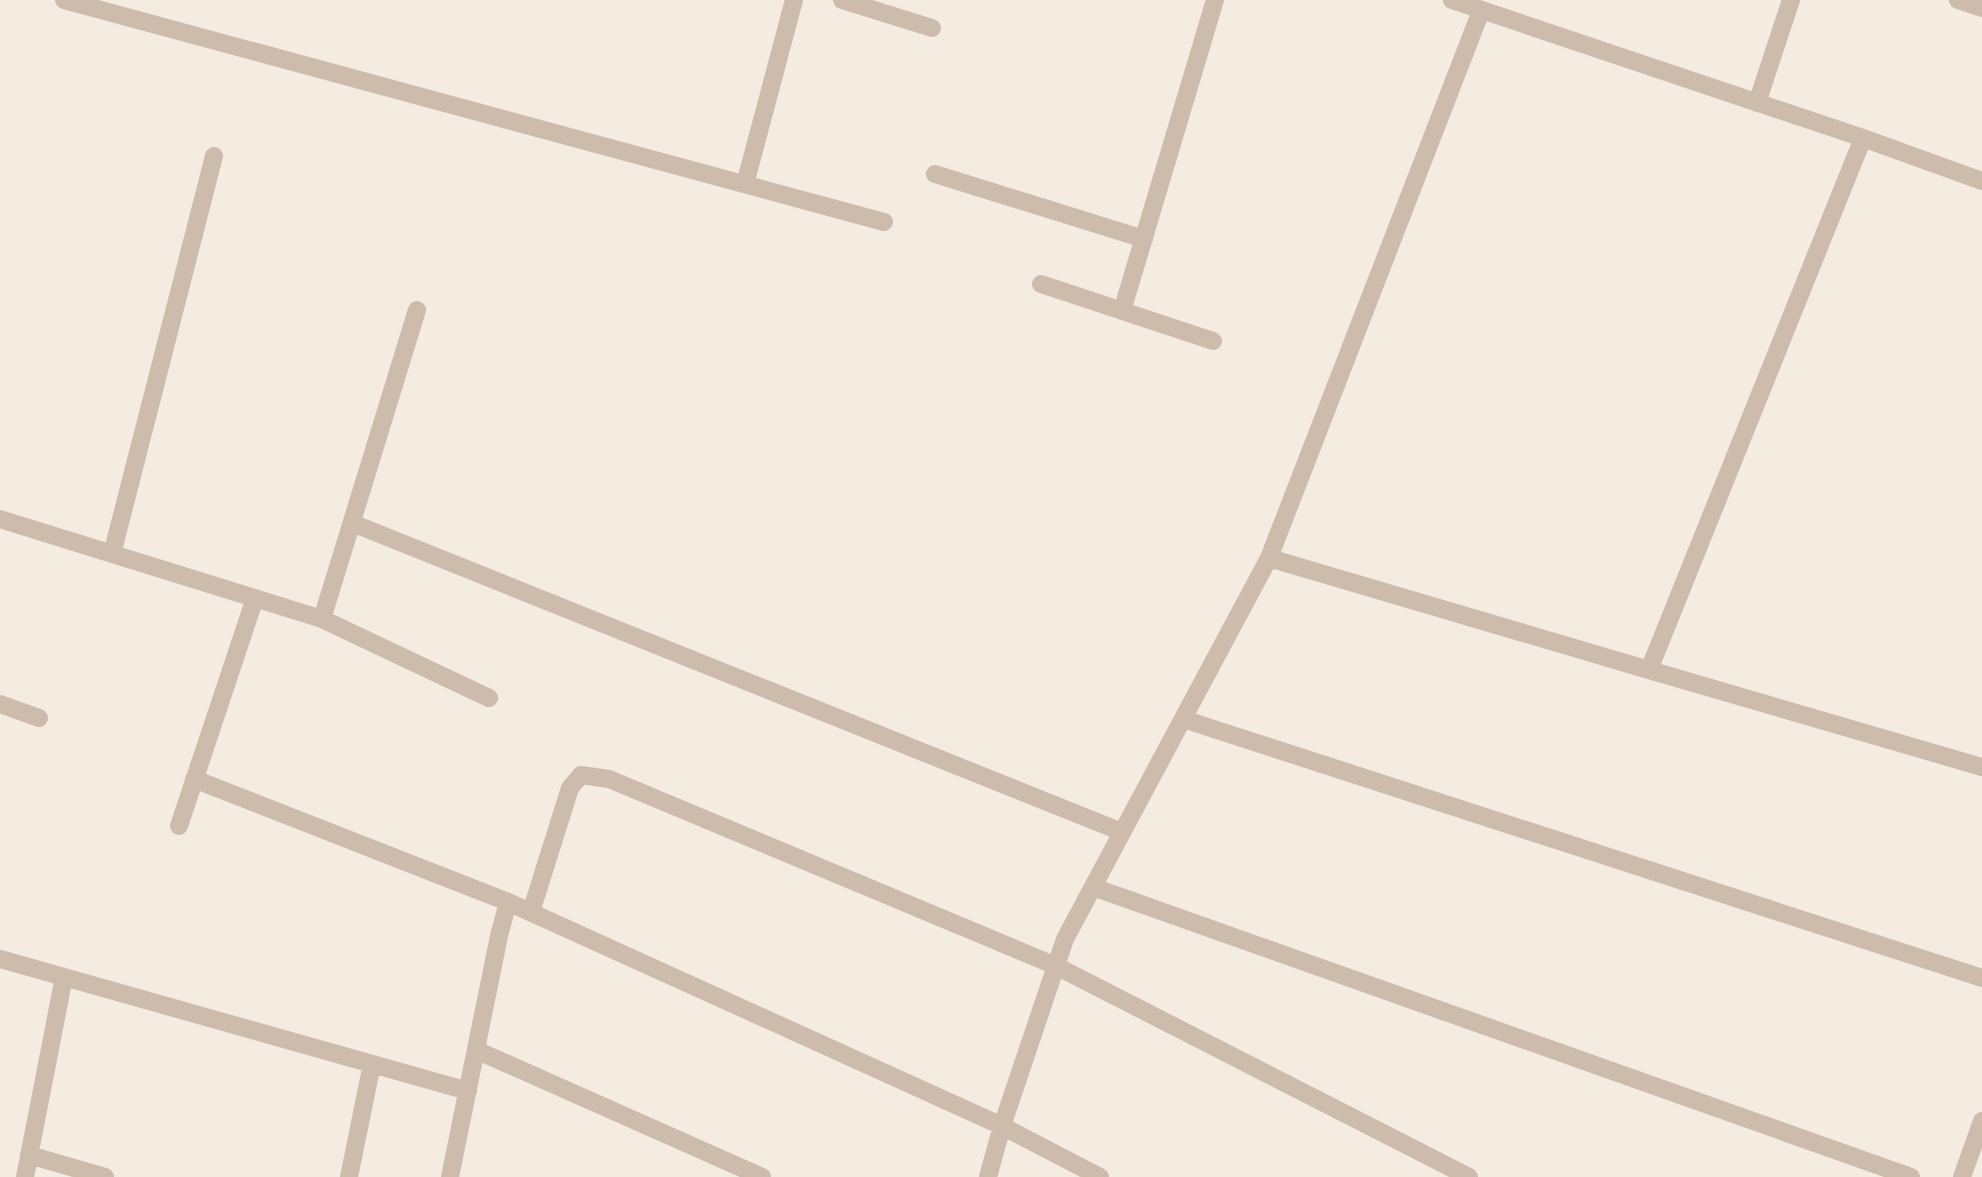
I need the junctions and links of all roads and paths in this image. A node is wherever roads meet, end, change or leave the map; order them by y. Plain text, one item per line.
1 (64, 0) edge
2 (794, 0) edge
3 (842, 0) edge
4 (1215, 0) edge
5 (1452, 0) edge
6 (1791, 0) edge
7 (1958, 0) edge
8 (1982, 8) edge
9 (1481, 11) junction
10 (932, 28) dead end
11 (1757, 103) junction
12 (1863, 138) junction
13 (214, 156) dead end
14 (935, 174) dead end
15 (1982, 181) edge
16 (745, 184) junction
17 (884, 222) dead end
18 (1144, 239) junction
19 (1041, 284) dead end
20 (417, 310) dead end
21 (1122, 311) junction
22 (1213, 341) dead end
23 (0, 519) edge
24 (352, 523) junction
25 (112, 554) junction
26 (1269, 558) junction
27 (255, 598) junction
28 (322, 619) junction
29 (1649, 670) junction
30 (489, 698) dead end
31 (0, 704) edge
32 (39, 718) dead end
33 (1183, 719) junction
34 (1982, 767) edge
35 (194, 779) junction
36 (179, 826) dead end
37 (1122, 832) junction
38 (1093, 887) junction
39 (508, 902) junction
40 (531, 912) junction
41 (0, 959) edge
42 (1056, 966) junction
43 (64, 977) junction
44 (1982, 978) edge
45 (476, 1051) junction
46 (372, 1064) junction
47 (468, 1091) junction
48 (1982, 1121) edge
49 (1002, 1126) junction
50 (29, 1155) junction
51 (25, 1177) edge
52 (105, 1177) edge
53 (349, 1177) edge
54 (450, 1177) edge
55 (762, 1177) edge
56 (988, 1177) edge
57 (1100, 1177) edge
58 (1469, 1177) edge
59 (1911, 1177) edge
60 (1962, 1177) edge

1 - 16 street
2 - 16 street
3 - 10 street
4 - 18 street
5 - 9 street
6 - 11 street
7 - 8 street
9 - 11 street
9 - 26 street
11 - 12 street
12 - 15 street
12 - 29 street
13 - 25 street
14 - 18 street
16 - 17 street
18 - 21 street
19 - 21 street
20 - 24 street
21 - 22 street
23 - 25 street
24 - 28 street
24 - 37 street
25 - 27 street
26 - 29 street
26 - 33 street
27 - 28 street
27 - 35 street
28 - 30 street
29 - 34 street
31 - 32 street
33 - 37 street
33 - 44 street
35 - 36 street
35 - 39 street
37 - 38 street
38 - 42 street
38 - 59 street
39 - 40 street
39 - 45 street
40 - 42 street
40 - 49 street
41 - 43 street
42 - 49 street
42 - 58 street
43 - 46 street
43 - 50 street
45 - 47 street
45 - 55 street
46 - 47 street
46 - 53 street
47 - 54 street
48 - 60 street
49 - 56 street
49 - 57 street
50 - 51 street
50 - 52 street

